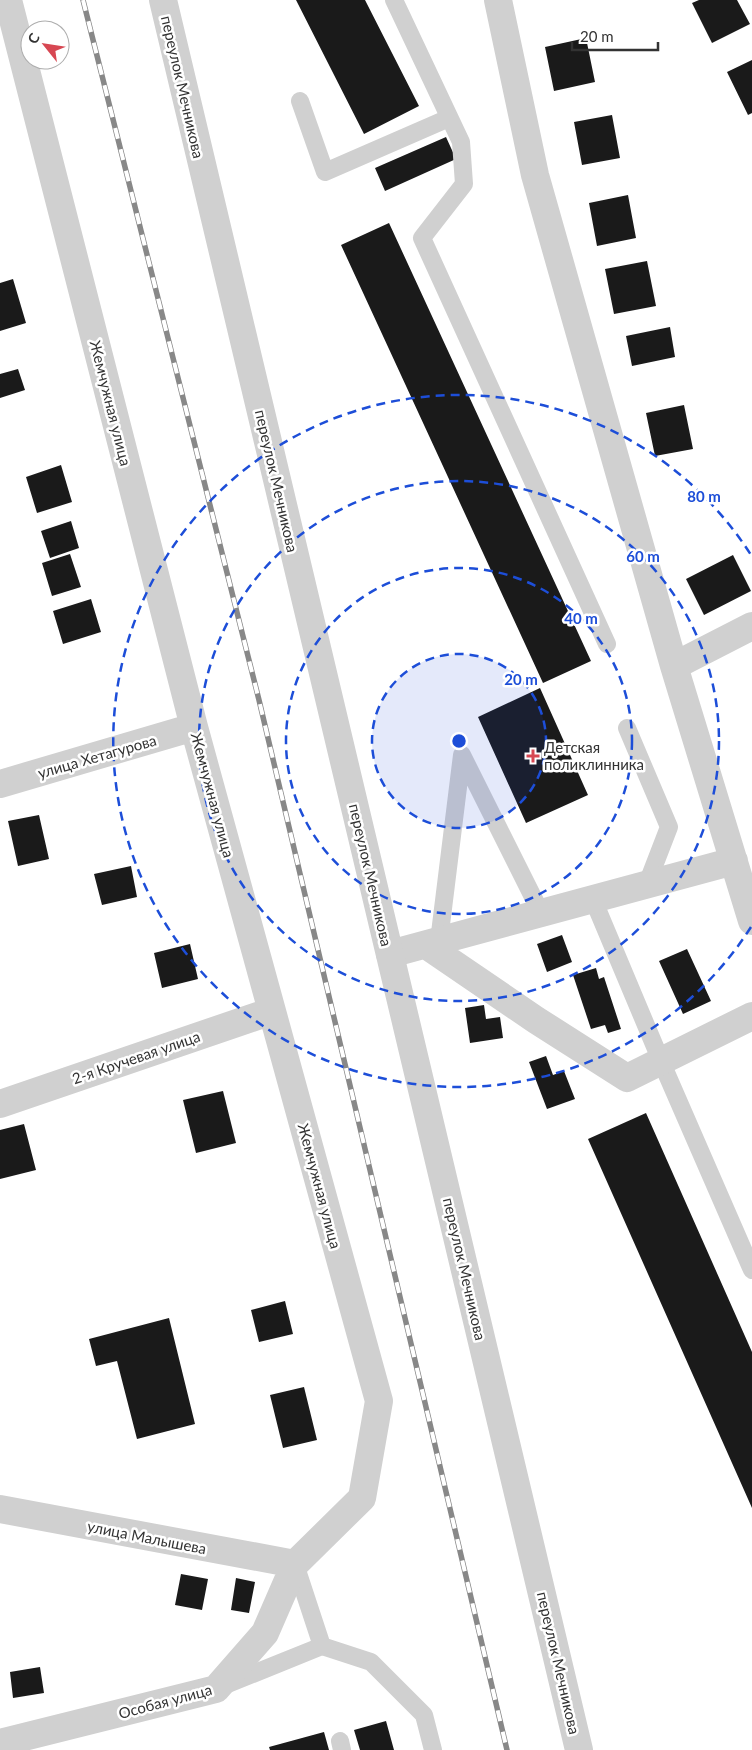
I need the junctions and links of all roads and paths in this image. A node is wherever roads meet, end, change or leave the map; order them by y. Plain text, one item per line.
1 (8, 0) edge
2 (163, 0) edge
3 (394, 0) edge
4 (498, 0) edge
5 (300, 101) dead end
6 (450, 118) junction
7 (752, 626) edge
8 (607, 644) dead end
9 (674, 666) junction
10 (194, 727) junction
11 (627, 728) dead end
12 (0, 784) edge
13 (734, 861) junction
14 (647, 884) junction
15 (592, 899) junction
16 (541, 913) junction
17 (752, 922) edge
18 (432, 943) junction
19 (390, 954) junction
20 (272, 1011) junction
21 (752, 1016) edge
22 (661, 1061) junction
23 (0, 1104) edge
24 (752, 1270) edge
25 (0, 1509) edge
26 (295, 1564) junction
27 (322, 1646) junction
28 (216, 1689) junction
29 (0, 1743) edge
30 (432, 1750) edge
31 (579, 1750) edge

1 - 10 street, Жемчужная улица
2 - 19 street, переулок Мечникова
3 - 6 lane
4 - 9 street
5 - 6 lane
6 - 8 lane
7 - 9 street
9 - 13 street
10 - 12 street, улица Хетагурова
10 - 20 street, Жемчужная улица
11 - 14 lane
13 - 14 street
13 - 17 street
14 - 15 street
15 - 16 street
15 - 22 lane
16 - 18 street
16 - 18 lane
18 - 19 street
18 - 22 street
19 - 31 street, переулок Мечникова
20 - 23 street, 2-я Кручевая улица
20 - 26 street, Жемчужная улица
21 - 22 street
22 - 24 lane
25 - 26 street, улица Малышева
26 - 27 lane
26 - 28 street, Особая улица
27 - 28 lane
27 - 30 lane
28 - 29 street, Особая улица

